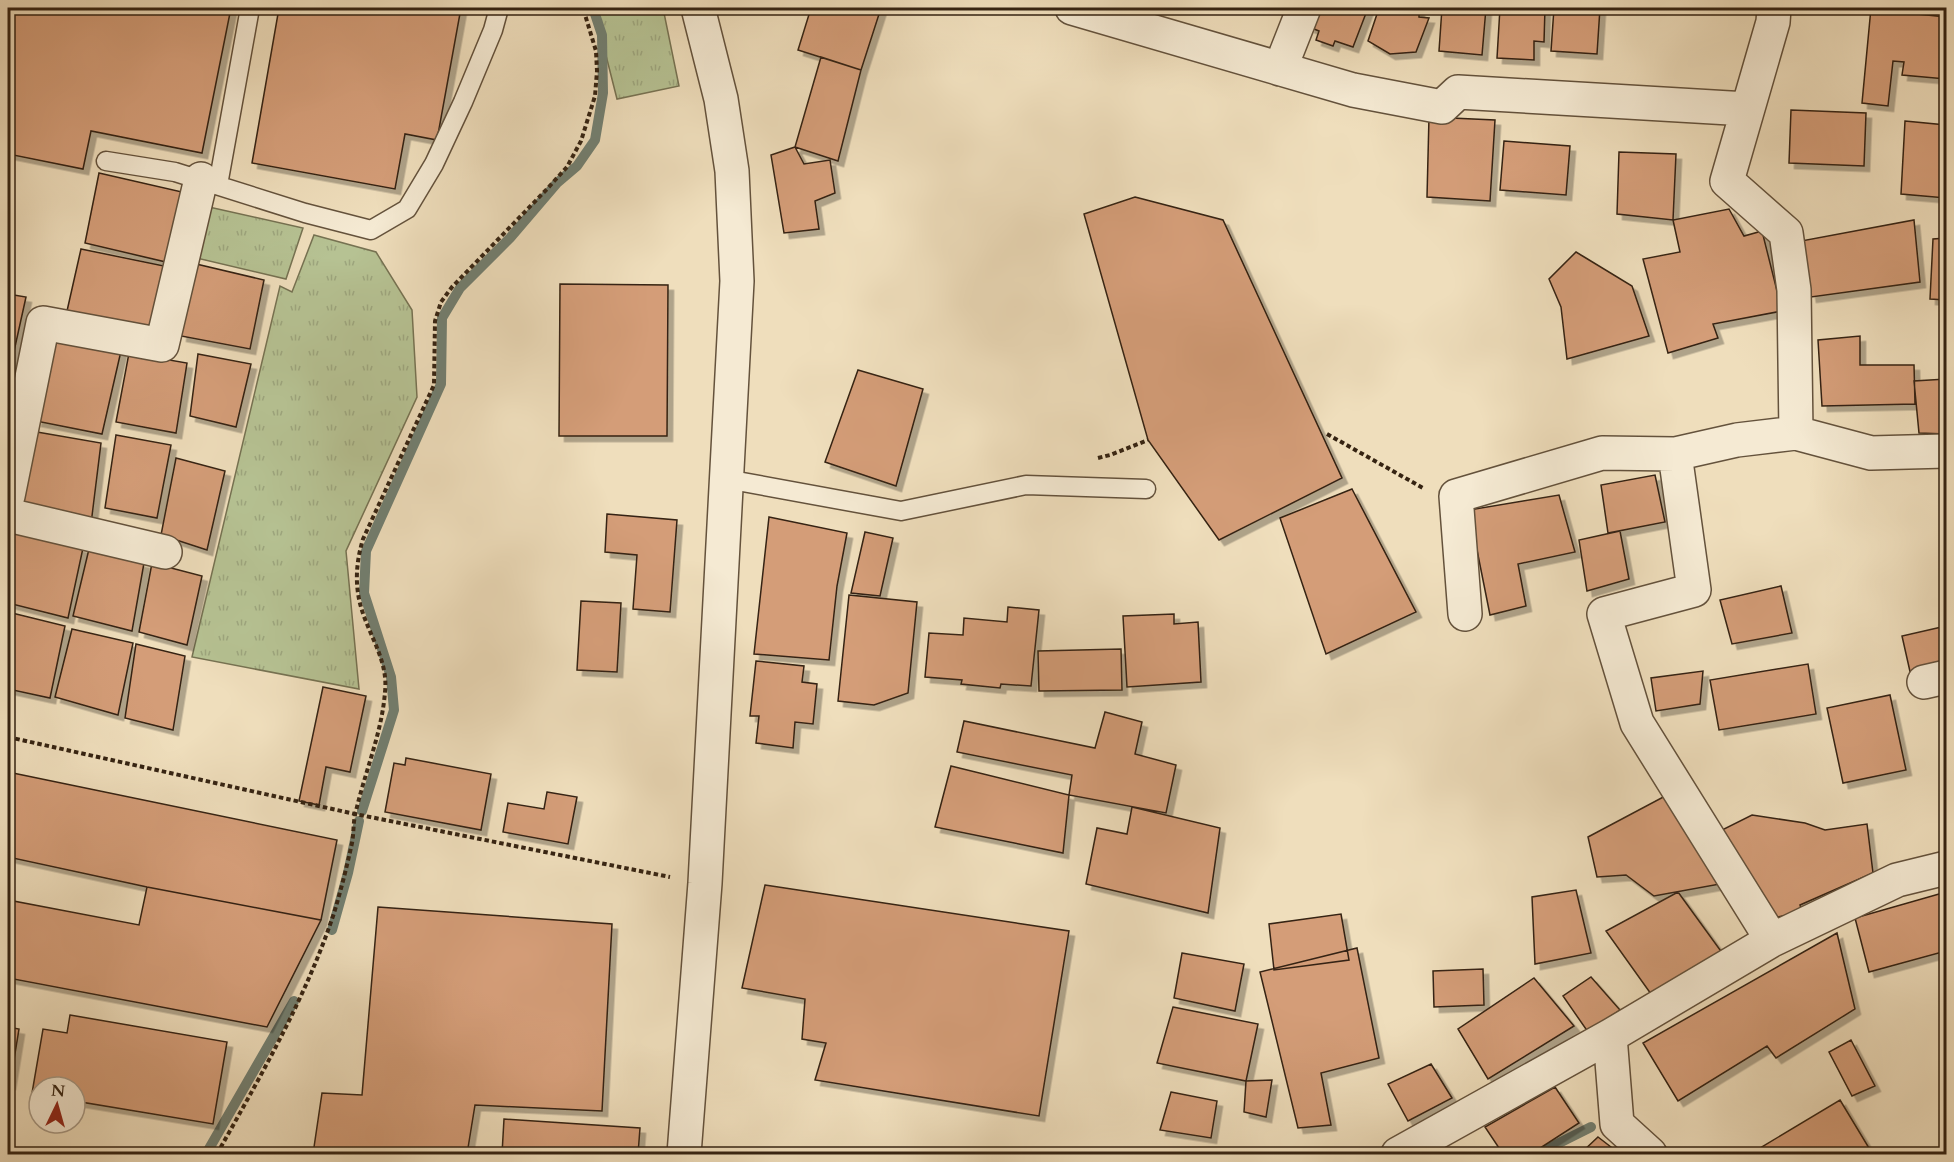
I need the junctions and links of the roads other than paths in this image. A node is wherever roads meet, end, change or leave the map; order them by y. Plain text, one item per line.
1 (250, 8) edge
2 (499, 8) edge
3 (698, 8) edge
4 (1072, 8) edge
5 (1304, 8) edge
6 (1774, 8) edge
7 (1133, 16) edge
8 (1280, 69) junction
9 (1748, 109) junction
10 (106, 161) dead end
11 (210, 182) junction
12 (1796, 432) junction
13 (1947, 451) edge
14 (1675, 454) junction
15 (726, 479) junction
16 (1146, 489) dead end
17 (8, 496) edge
18 (8, 515) edge
19 (165, 552) dead end
20 (1465, 614) dead end
21 (1947, 868) edge
22 (1772, 940) junction
23 (1610, 1036) junction
24 (684, 1155) edge
25 (1398, 1155) edge
26 (1650, 1155) edge

1 - 11 lane
2 - 11 lane
3 - 15 street
4 - 7 street
5 - 8 street
6 - 9 street
7 - 8 street
8 - 9 street
9 - 12 street
10 - 11 lane
11 - 17 street
12 - 13 street
12 - 14 street
14 - 20 street
14 - 22 street
15 - 16 lane
15 - 24 street
18 - 19 street
21 - 22 street
22 - 23 street
23 - 25 street
23 - 26 street

